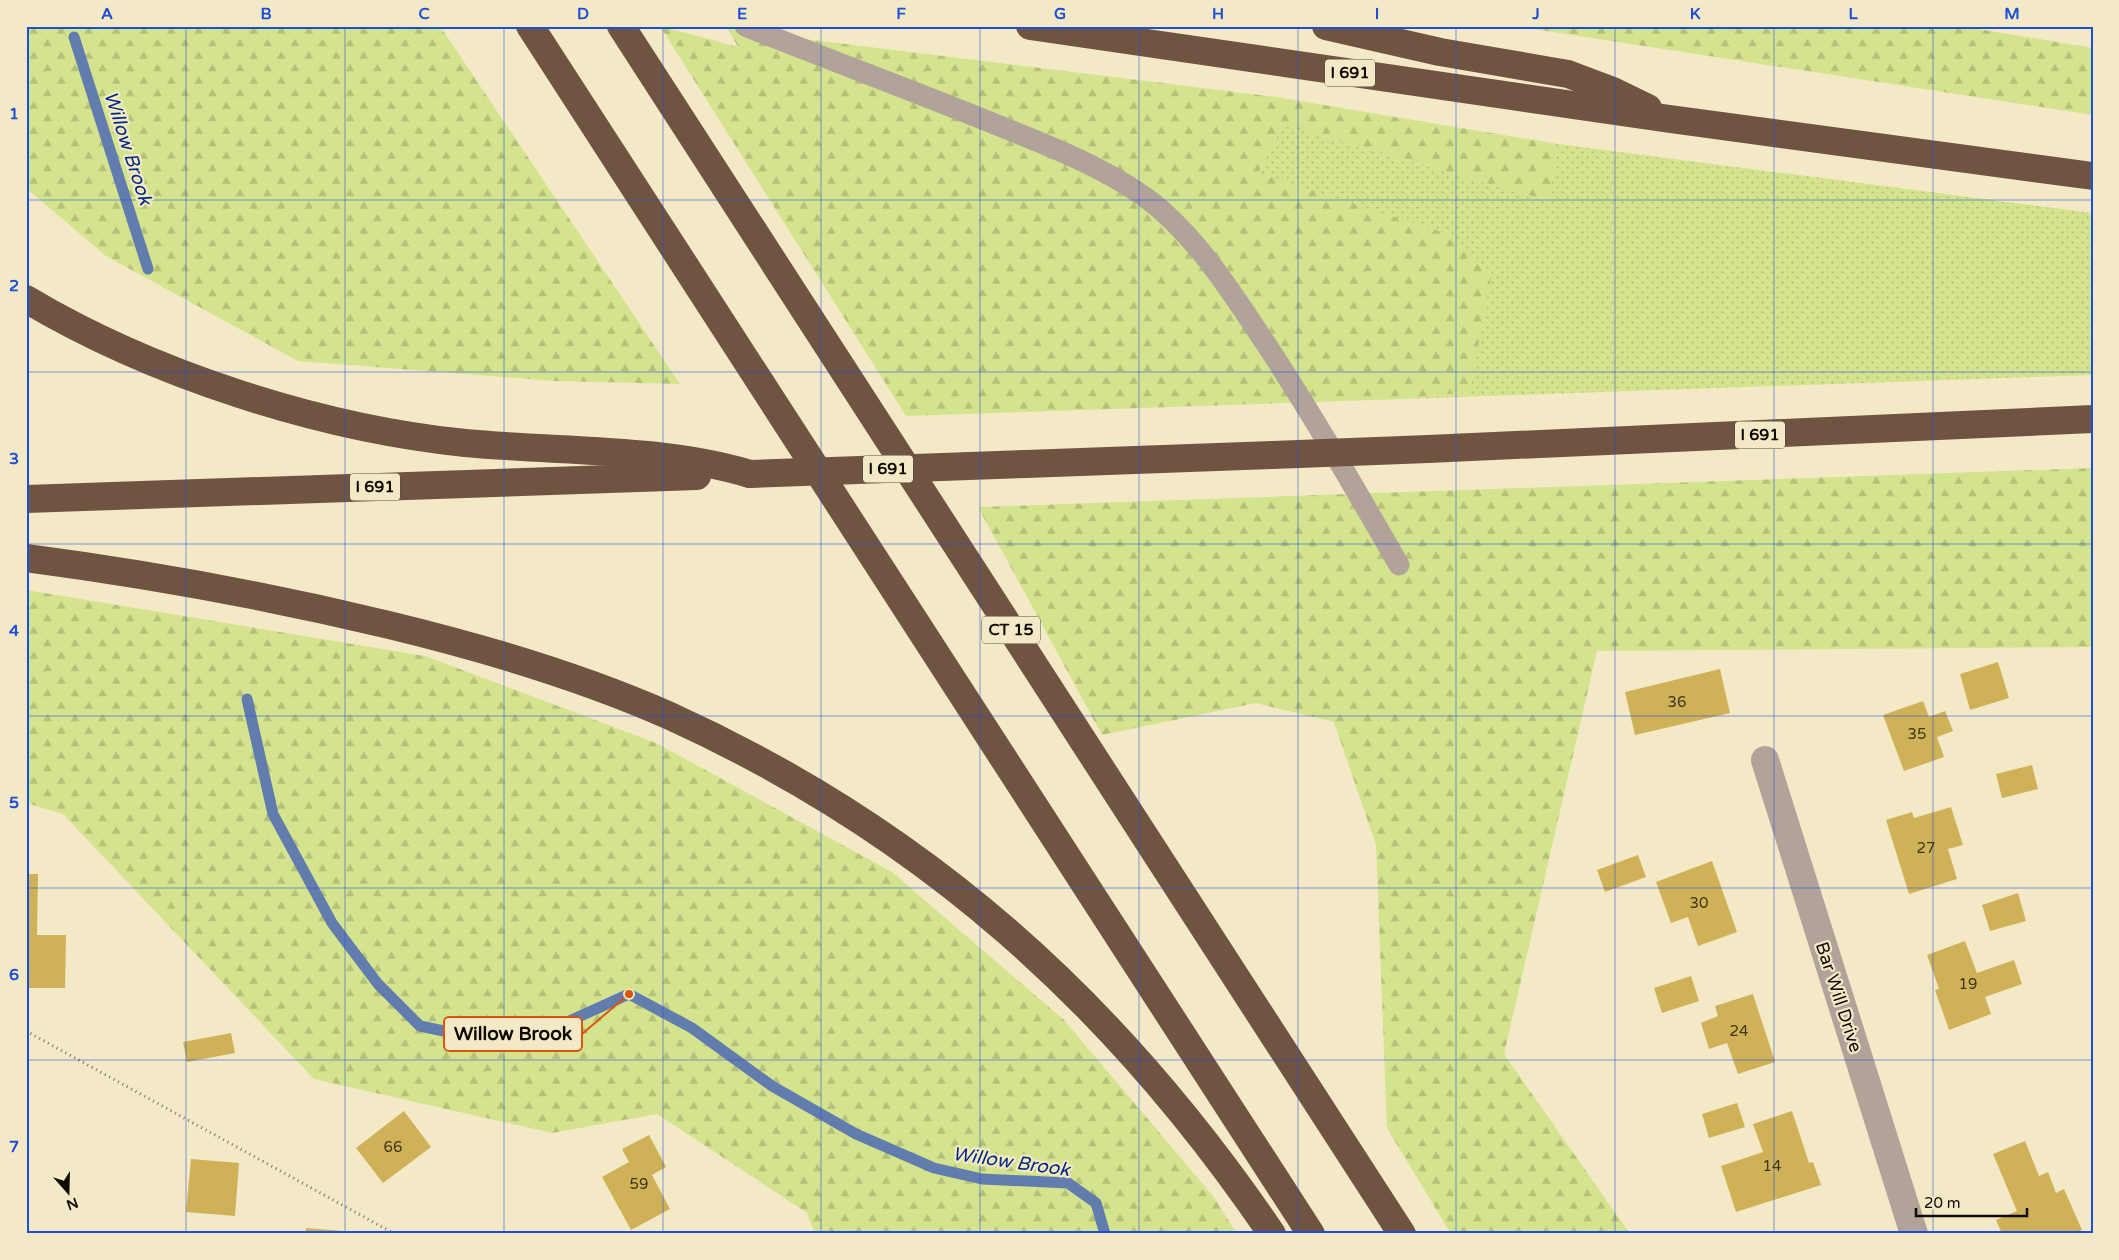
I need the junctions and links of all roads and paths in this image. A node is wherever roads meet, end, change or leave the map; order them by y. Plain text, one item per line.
1 (530, 26) edge
2 (621, 26) edge
3 (745, 26) edge
4 (1030, 26) edge
5 (1326, 26) edge
6 (1670, 119) junction
7 (2093, 176) edge
8 (26, 299) edge
9 (2093, 419) edge
10 (720, 470) junction
11 (26, 499) edge
12 (26, 558) edge
13 (1398, 565) dead end
14 (1765, 760) dead end
15 (26, 1031) edge
16 (395, 1234) edge
17 (1272, 1234) edge
18 (1311, 1234) edge
19 (1402, 1234) edge
20 (1914, 1234) edge

1 - 18 highway
2 - 19 highway, CT 15
3 - 13 lane
4 - 6 highway, I 691
5 - 6 highway
6 - 7 highway, I 691
8 - 10 highway
9 - 10 highway, I 691, bridge
10 - 11 highway, I 691
12 - 17 highway
14 - 20 street, Bar Will Drive
15 - 16 path

